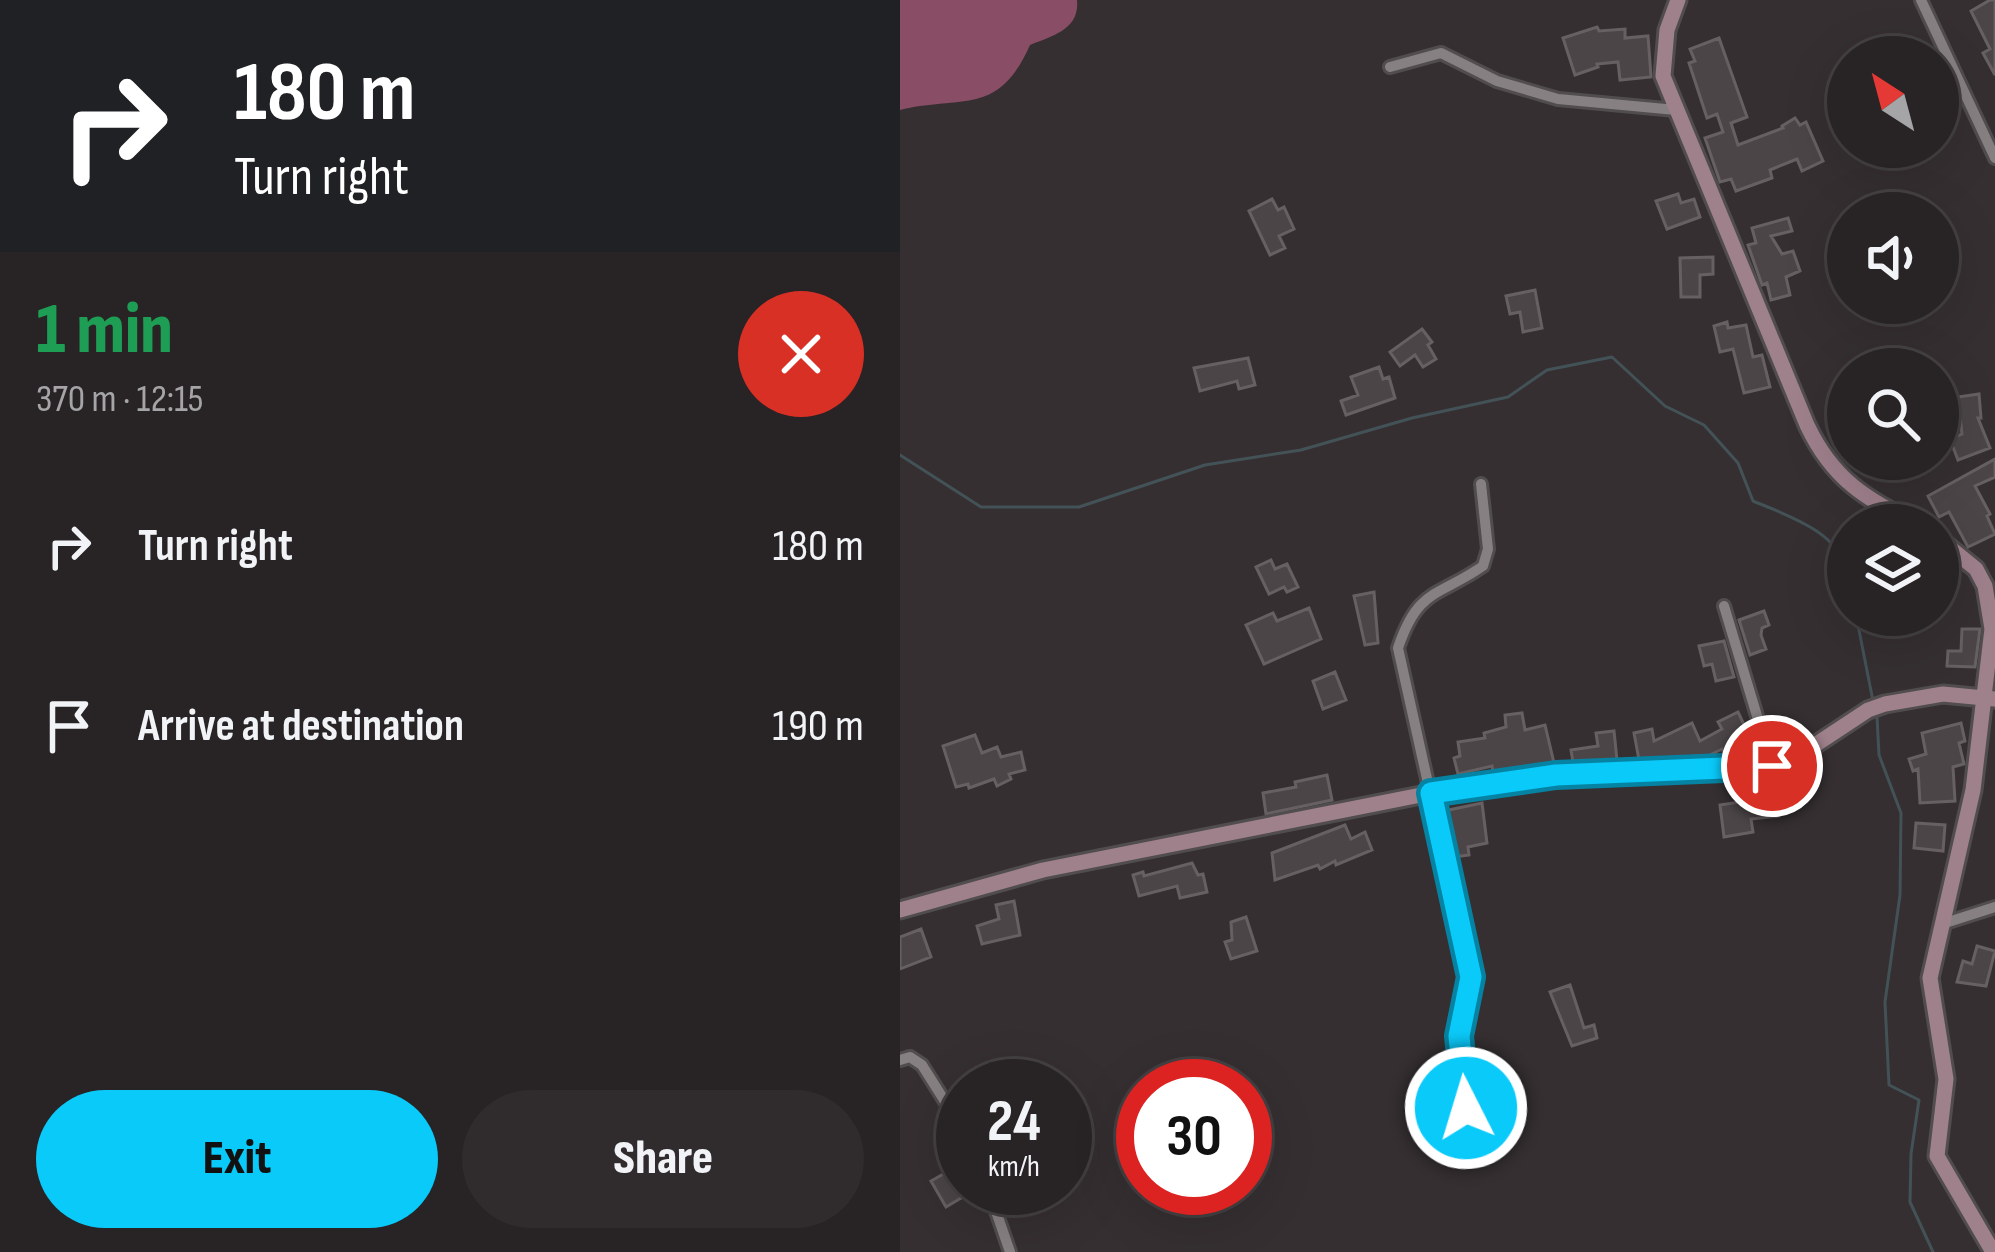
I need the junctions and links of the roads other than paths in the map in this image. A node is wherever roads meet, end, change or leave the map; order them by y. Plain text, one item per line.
1 (1678, 0) edge
2 (1921, 0) edge
3 (1390, 67) dead end
4 (1676, 110) junction
5 (1995, 158) edge
6 (1481, 484) dead end
7 (1882, 504) edge
8 (1959, 552) edge
9 (1724, 606) dead end
10 (1991, 698) edge
11 (1772, 766) junction
12 (1431, 793) junction
13 (1995, 908) edge
14 (900, 910) edge
15 (1942, 924) junction
16 (900, 1060) edge
17 (936, 1087) edge
18 (1466, 1108) dead end
19 (997, 1215) edge
20 (1010, 1252) edge
21 (1994, 1252) edge

1 - 4 street
2 - 5 street
3 - 4 street
4 - 7 street
6 - 12 street
8 - 10 street
9 - 11 street
10 - 11 street
10 - 15 street
11 - 12 street
12 - 14 street
12 - 18 street
13 - 15 street
15 - 21 street
16 - 17 street
19 - 20 street

